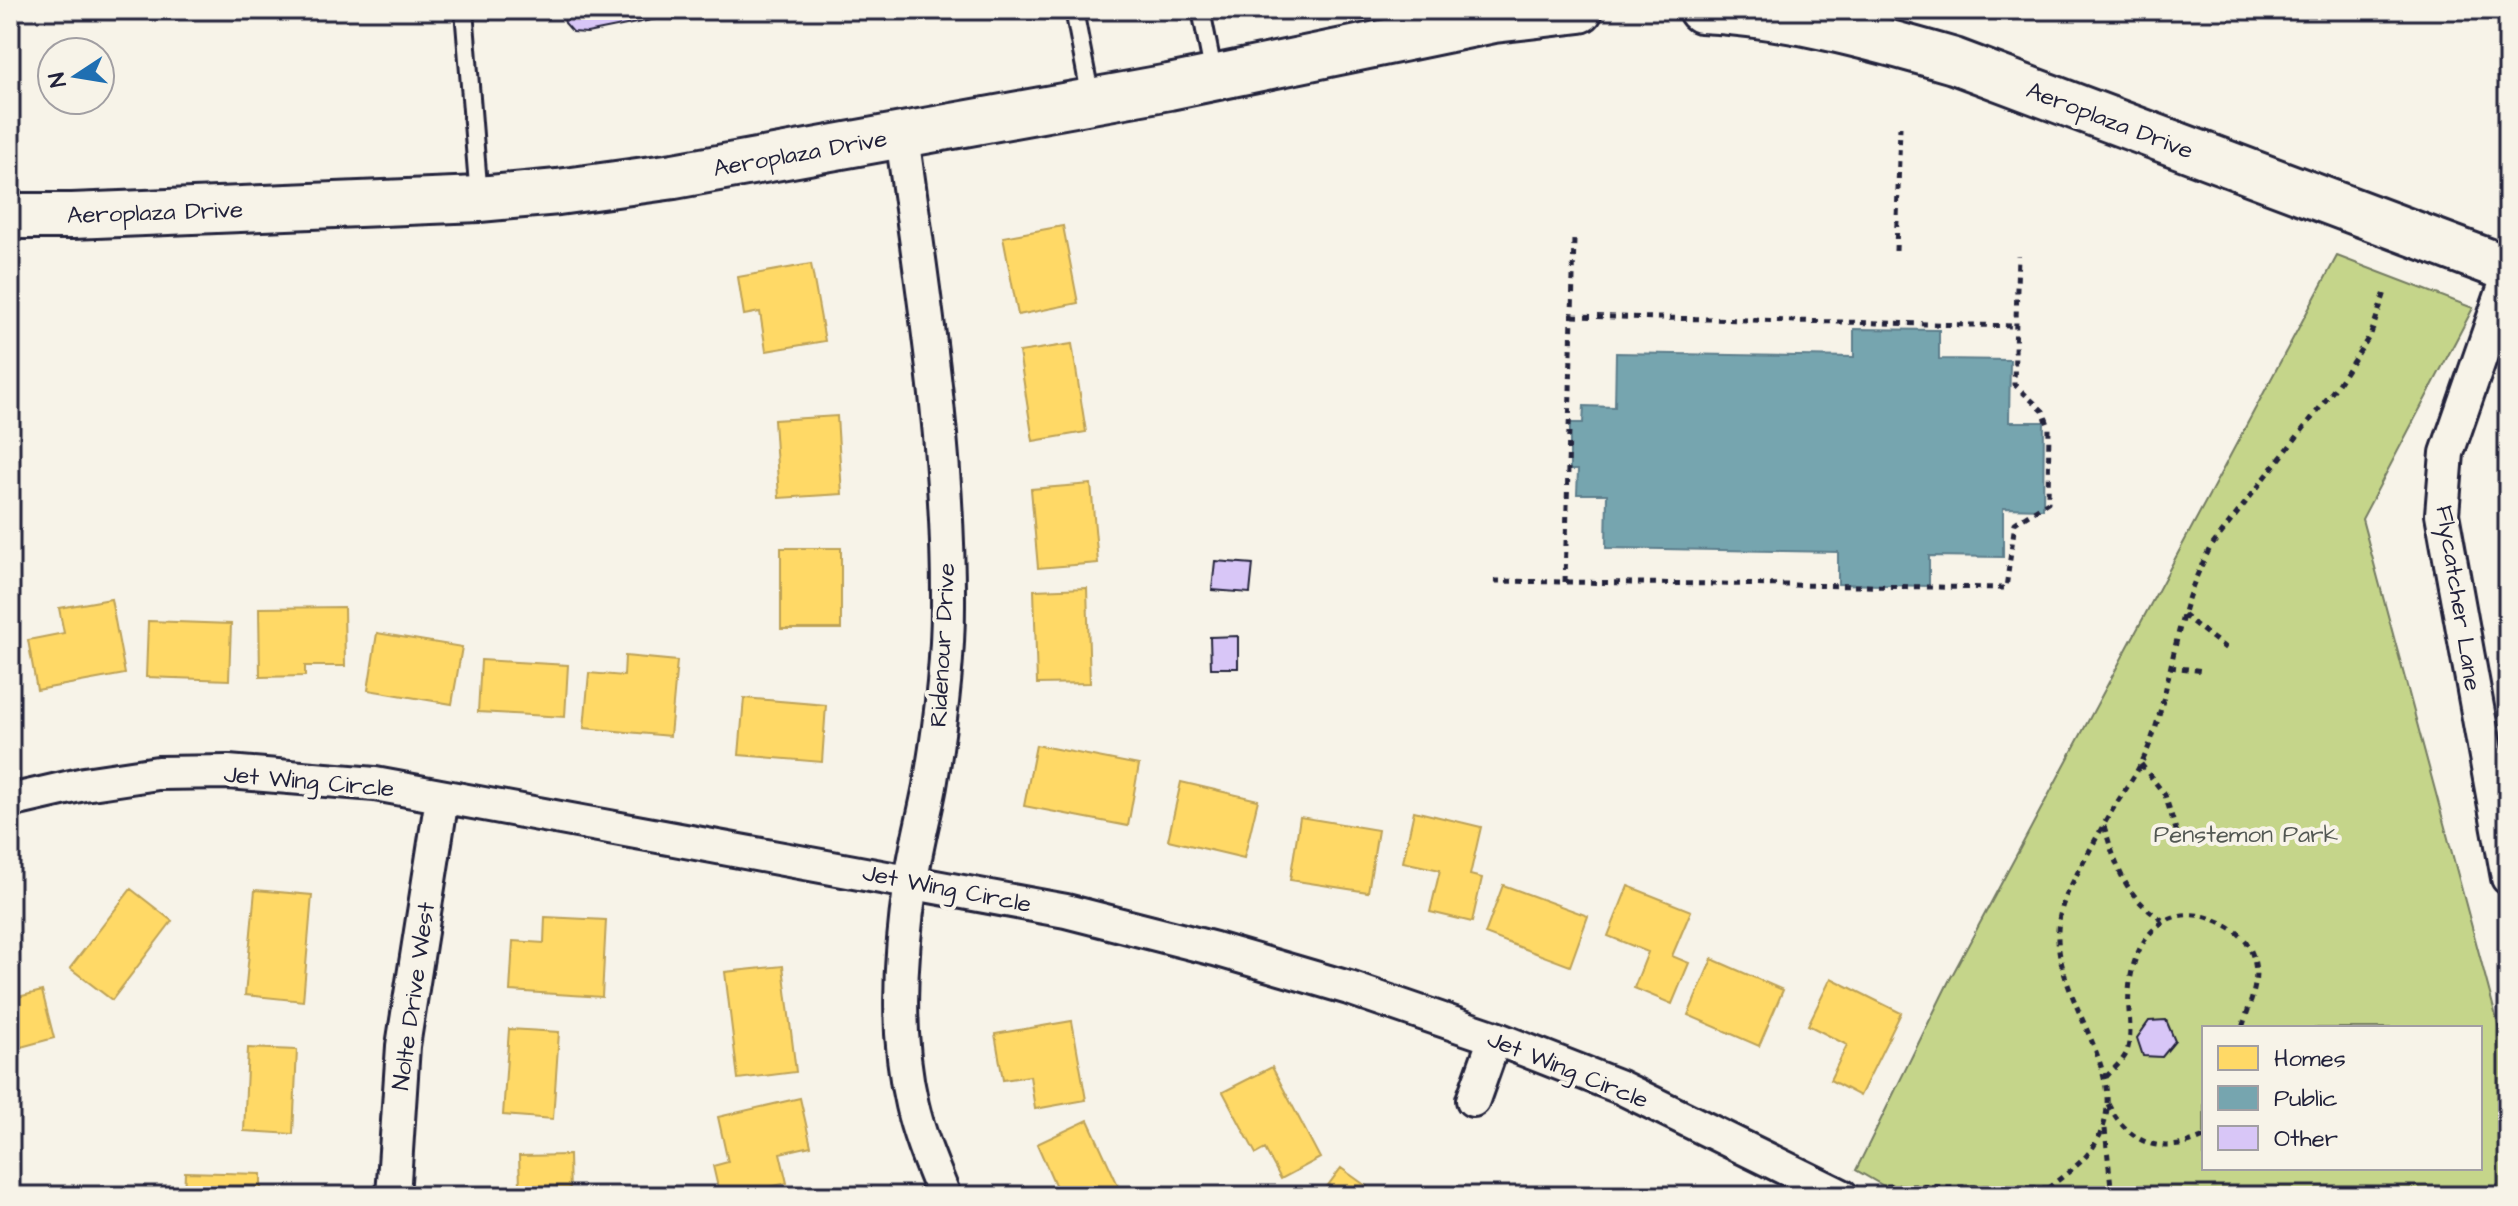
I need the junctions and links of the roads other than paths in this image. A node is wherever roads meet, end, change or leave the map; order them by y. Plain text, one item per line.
1 (464, 10) edge
2 (1074, 10) edge
3 (1201, 10) edge
4 (1580, 10) edge
5 (1701, 10) edge
6 (1214, 78) junction
7 (1092, 101) junction
8 (902, 136) junction
9 (479, 199) junction
10 (10, 216) edge
11 (2508, 269) edge
12 (2508, 277) edge
13 (2496, 749) edge
14 (442, 798) junction
15 (10, 801) edge
16 (2508, 878) edge
17 (911, 881) junction
18 (1495, 1038) junction
19 (1473, 1100) dead end
20 (393, 1196) edge
21 (944, 1196) edge
22 (1842, 1196) edge

1 - 9 lane
2 - 7 lane
3 - 6 lane
4 - 6 street, Aeroplaza Drive
5 - 11 street, Aeroplaza Drive
6 - 7 street, Aeroplaza Drive
7 - 8 street, Aeroplaza Drive
8 - 9 street, Aeroplaza Drive
8 - 17 street, Ridenour Drive
9 - 10 street, Aeroplaza Drive
12 - 13 street, Flycatcher Lane
13 - 16 street, Flycatcher Lane
14 - 15 street, Jet Wing Circle
14 - 17 street, Jet Wing Circle
14 - 20 street, Nolte Drive West
17 - 18 street, Jet Wing Circle
17 - 21 street, Ridenour Drive
18 - 19 street
18 - 22 street, Jet Wing Circle

